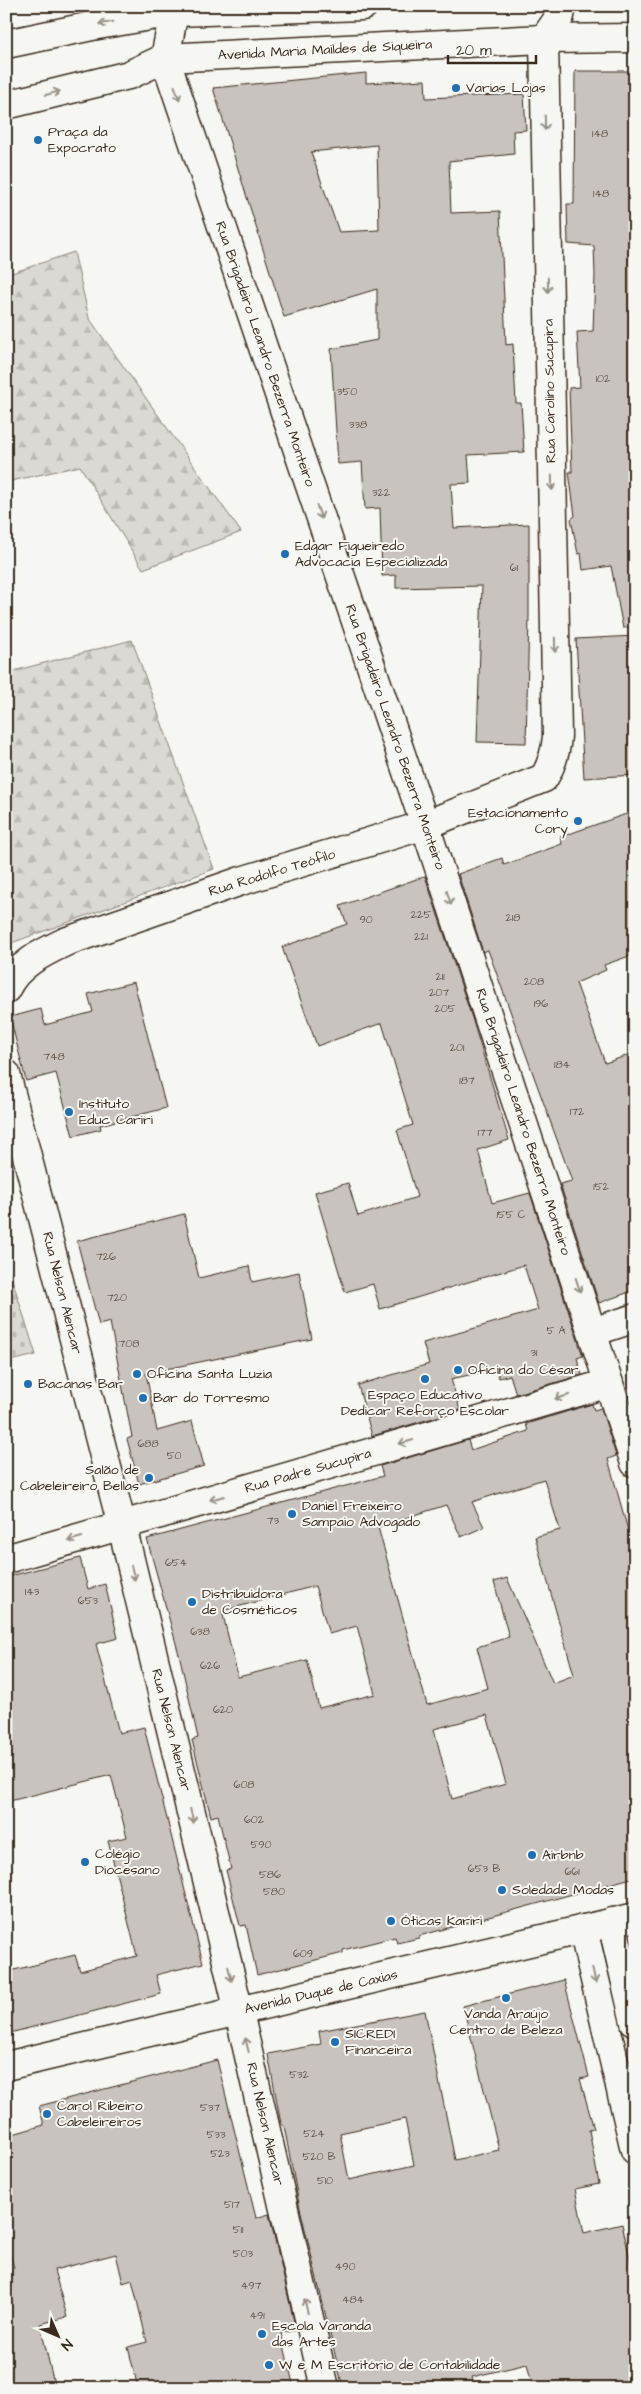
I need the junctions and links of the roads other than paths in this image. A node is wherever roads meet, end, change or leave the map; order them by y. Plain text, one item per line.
1 (364, 6) edge
2 (562, 6) edge
3 (174, 12) junction
4 (635, 38) edge
5 (544, 39) junction
6 (6, 44) edge
7 (165, 58) junction
8 (6, 105) edge
9 (544, 778) joint
10 (425, 825) junction
11 (8, 986) edge
12 (6, 1074) edge
13 (635, 1318) edge
14 (593, 1332) junction
15 (609, 1383) junction
16 (635, 1463) edge
17 (122, 1526) junction
18 (6, 1559) edge
19 (623, 1920) edge
20 (583, 1929) junction
21 (239, 2011) junction
22 (635, 2022) edge
23 (6, 2066) edge
24 (635, 2150) edge
25 (325, 2388) edge

1 - 3 street
2 - 5 street
3 -> 6 street
3 - 7 street, Rua Brigadeiro Leandro Bezerra Monteiro
4 - 5 street, Avenida Maria Maildes de Siqueira
5 - 7 street, Avenida Maria Maildes de Siqueira
5 -> 9 street, Rua Carolino Sucupira
8 -> 7 street
7 -> 10 street, Rua Brigadeiro Leandro Bezerra Monteiro
9 - 10 street, Rua Rodolfo Teófilo
10 - 11 street, Rua Rodolfo Teófilo
10 -> 14 street, Rua Brigadeiro Leandro Bezerra Monteiro
12 - 17 street, Rua Nelson Alencar
13 - 14 street
14 - 15 street, Rua Brigadeiro Leandro Bezerra Monteiro
15 - 16 street, Rua Brigadeiro Leandro Bezerra Monteiro
15 -> 17 street, Rua Padre Sucupira
17 -> 18 street, Rua Padre Sucupira
17 -> 21 street, Rua Nelson Alencar
19 - 20 street, Avenida Duque de Caxias
19 - 22 street
20 - 21 street, Avenida Duque de Caxias
20 -> 24 street
21 - 23 street, Avenida Duque de Caxias
25 -> 21 street, Rua Nelson Alencar

